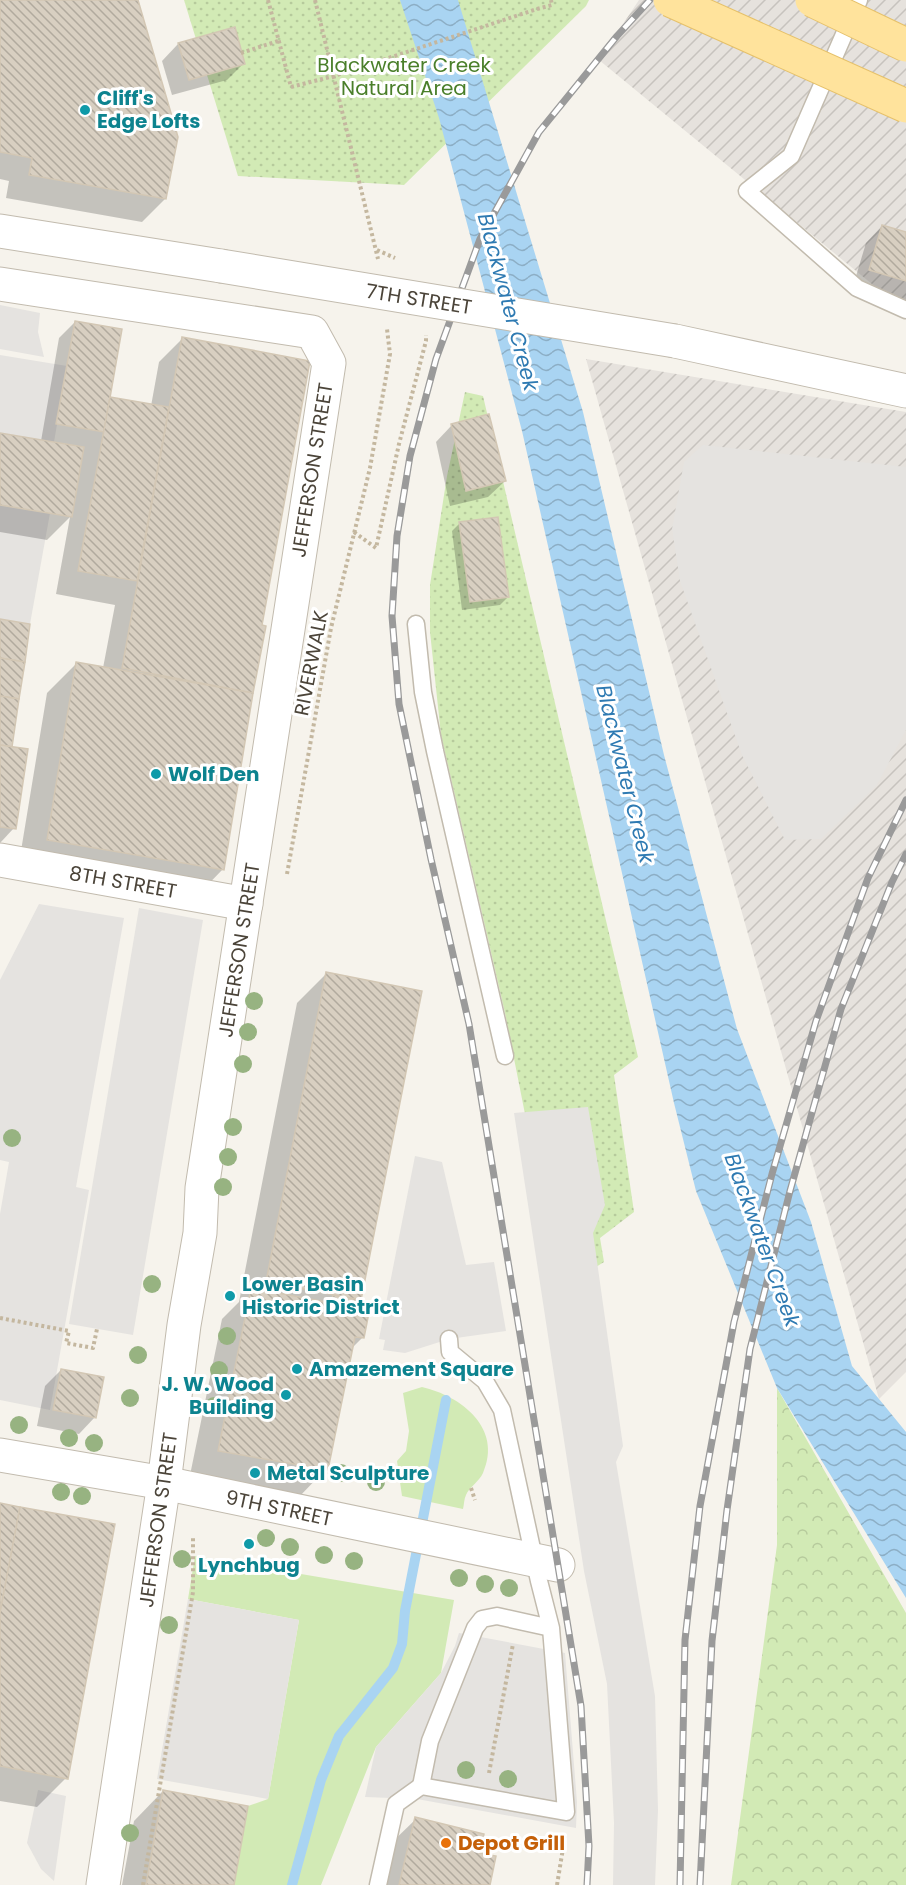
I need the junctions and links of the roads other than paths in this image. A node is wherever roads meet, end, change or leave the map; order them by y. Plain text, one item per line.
1 (670, 0) edge
2 (812, 0) edge
3 (859, 0) edge
4 (906, 45) edge
5 (906, 106) edge
6 (0, 231) edge
7 (0, 284) edge
8 (906, 310) edge
9 (906, 391) edge
10 (416, 624) dead end
11 (0, 860) edge
12 (246, 904) junction
13 (505, 1056) dead end
14 (449, 1339) dead end
15 (0, 1455) edge
16 (164, 1483) junction
17 (546, 1563) junction
18 (550, 1628) junction
19 (421, 1786) junction
20 (103, 1885) edge
21 (378, 1885) edge

1 - 5 main road, bridge
2 - 4 main road, bridge
3 - 8 lane
6 - 9 street, 7TH STREET, bridge
7 - 12 street, JEFFERSON STREET
10 - 13 lane
11 - 12 street, 8TH STREET
12 - 16 street, JEFFERSON STREET
14 - 17 lane
15 - 16 street, 9TH STREET
16 - 17 street, 9TH STREET
16 - 20 street, JEFFERSON STREET
17 - 18 lane
18 - 19 lane
18 - 19 lane
19 - 21 lane

